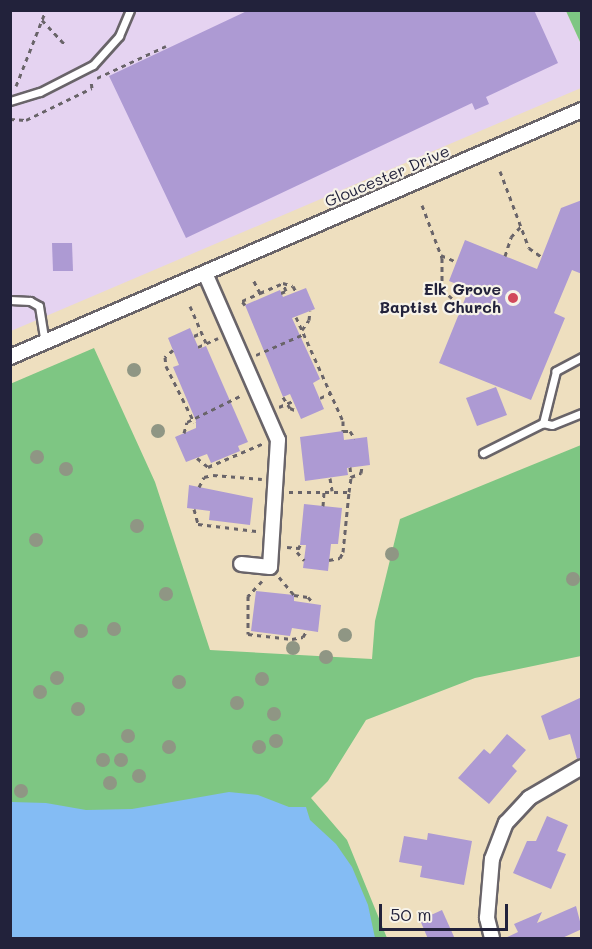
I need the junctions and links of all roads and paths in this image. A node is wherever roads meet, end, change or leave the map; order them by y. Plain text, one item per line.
1 (45, 10) edge
2 (130, 10) edge
3 (42, 20) junction
4 (66, 46) dead end
5 (166, 46) dead end
6 (12, 101) edge
7 (582, 110) edge
8 (10, 115) edge
9 (10, 119) edge
10 (500, 171) dead end
11 (422, 205) dead end
12 (522, 225) junction
13 (441, 255) junction
14 (505, 256) dead end
15 (542, 257) dead end
16 (457, 262) dead end
17 (205, 273) junction
18 (254, 279) dead end
19 (283, 284) junction
20 (296, 292) dead end
21 (260, 293) junction
22 (282, 293) dead end
23 (10, 300) edge
24 (245, 305) dead end
25 (190, 306) dead end
26 (461, 306) dead end
27 (310, 311) dead end
28 (296, 316) dead end
29 (303, 332) junction
30 (201, 333) junction
31 (231, 333) junction
32 (194, 336) dead end
33 (45, 342) junction
34 (206, 343) junction
35 (198, 347) dead end
36 (173, 350) dead end
37 (10, 357) edge
38 (582, 357) edge
39 (243, 360) junction
40 (331, 393) junction
41 (283, 397) dead end
42 (320, 398) dead end
43 (225, 403) dead end
44 (297, 411) dead end
45 (582, 413) edge
46 (193, 421) junction
47 (543, 423) junction
48 (184, 434) dead end
49 (277, 438) junction
50 (355, 439) dead end
51 (483, 453) dead end
52 (197, 458) dead end
53 (362, 466) dead end
54 (350, 467) dead end
55 (351, 477) junction
56 (330, 478) dead end
57 (276, 486) junction
58 (199, 487) dead end
59 (332, 491) junction
60 (324, 492) junction
61 (349, 492) junction
62 (323, 506) dead end
63 (194, 509) dead end
64 (274, 532) junction
65 (300, 545) dead end
66 (304, 560) dead end
67 (329, 560) dead end
68 (241, 564) dead end
69 (270, 567) junction
70 (314, 604) dead end
71 (307, 630) dead end
72 (582, 767) edge
73 (492, 939) edge

1 - 3 path
2 - 6 lane
3 - 4 path
3 - 6 path
5 - 9 path
6 - 8 path
7 - 17 street, Gloucester Drive
10 - 12 path
11 - 13 path
12 - 14 path
12 - 15 path
13 - 16 path
13 - 26 path
17 - 31 street
17 - 33 street, Gloucester Drive
18 - 21 path
19 - 20 path
19 - 21 path
19 - 22 path
21 - 24 path
23 - 33 lane
25 - 30 path
27 - 29 path
28 - 29 path
29 - 39 path
29 - 40 path
30 - 32 path
30 - 34 path
31 - 34 path
31 - 39 street
33 - 37 street, Gloucester Drive
34 - 35 path
36 - 46 path
38 - 47 lane
39 - 49 street
40 - 42 path
40 - 50 path
41 - 44 path
43 - 46 path
45 - 47 lane
46 - 48 path
47 - 51 lane
49 - 52 path
49 - 57 street
53 - 55 path
54 - 55 path
55 - 61 path
56 - 59 path
57 - 58 path
57 - 60 path
57 - 64 street
59 - 60 path
59 - 61 path
60 - 62 path
61 - 67 path
63 - 64 path
64 - 69 street
65 - 66 path
68 - 69 street
69 - 70 path
69 - 71 path
72 - 73 street

